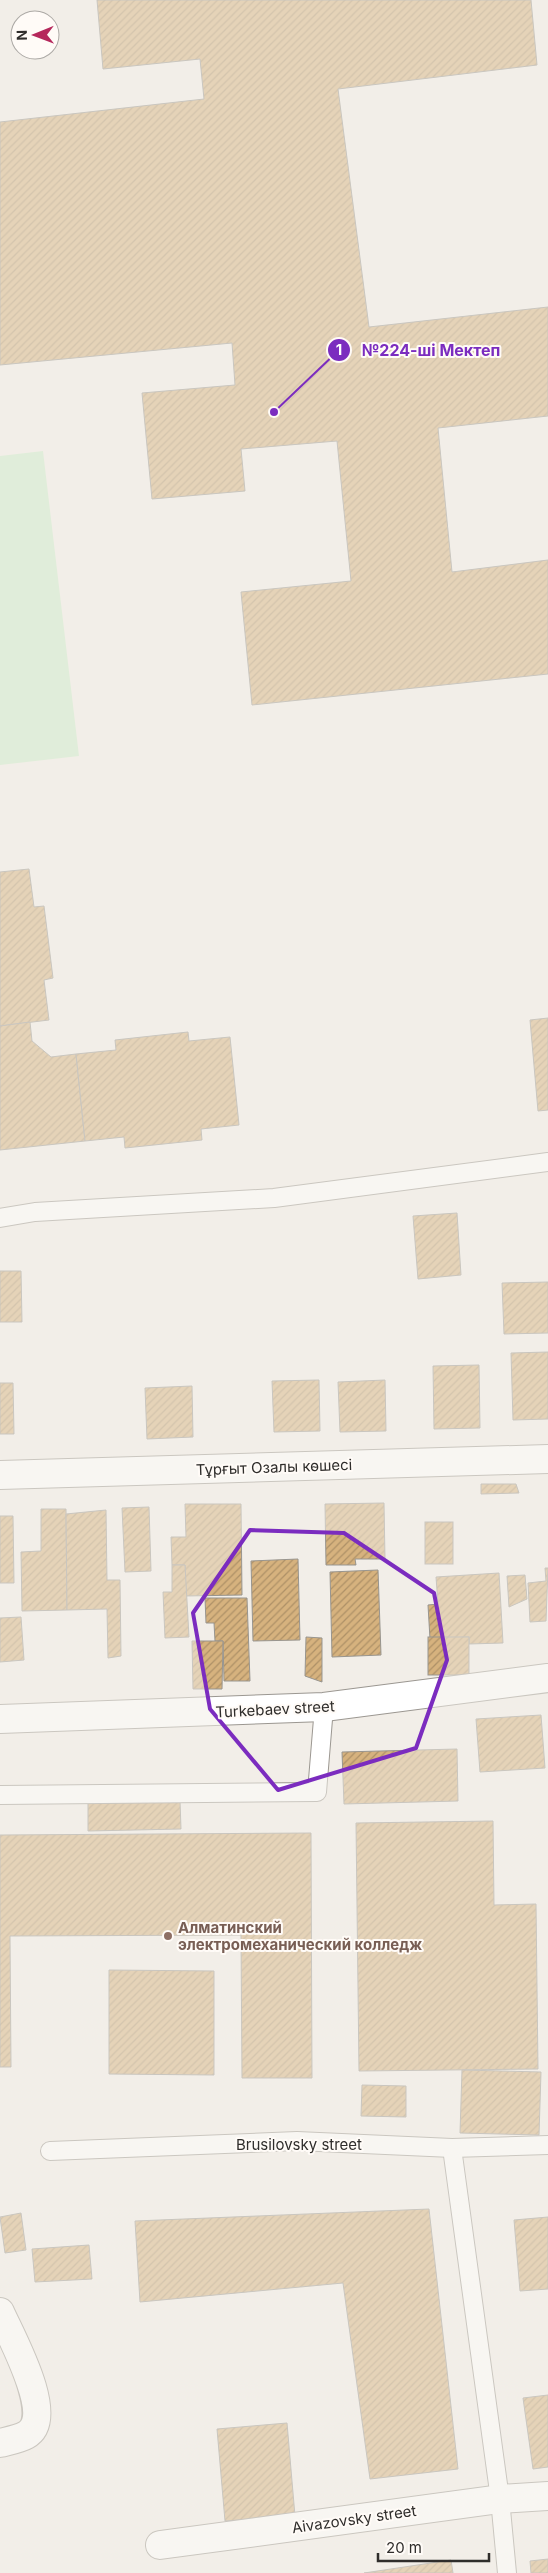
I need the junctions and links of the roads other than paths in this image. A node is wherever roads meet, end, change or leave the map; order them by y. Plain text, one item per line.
1 (548, 1162) edge
2 (0, 1218) edge
3 (548, 1459) edge
4 (0, 1475) edge
5 (548, 1678) edge
6 (324, 1707) junction
7 (0, 1719) edge
8 (0, 1795) edge
9 (548, 2144) edge
10 (452, 2148) junction
11 (50, 2151) dead end
12 (0, 2312) edge
13 (0, 2443) edge
14 (548, 2496) edge
15 (500, 2499) junction
16 (160, 2545) dead end
17 (507, 2573) edge

1 - 2 lane
3 - 4 street, Тұрғыт Озалы көшесі
5 - 6 street, Turkebaev street
6 - 7 street, Turkebaev street
6 - 8 lane
9 - 10 lane, Brusilovsky street
10 - 11 lane, Brusilovsky street
10 - 15 lane
12 - 13 street
14 - 15 street, Aivazovsky street
15 - 16 street, Aivazovsky street
15 - 17 lane

